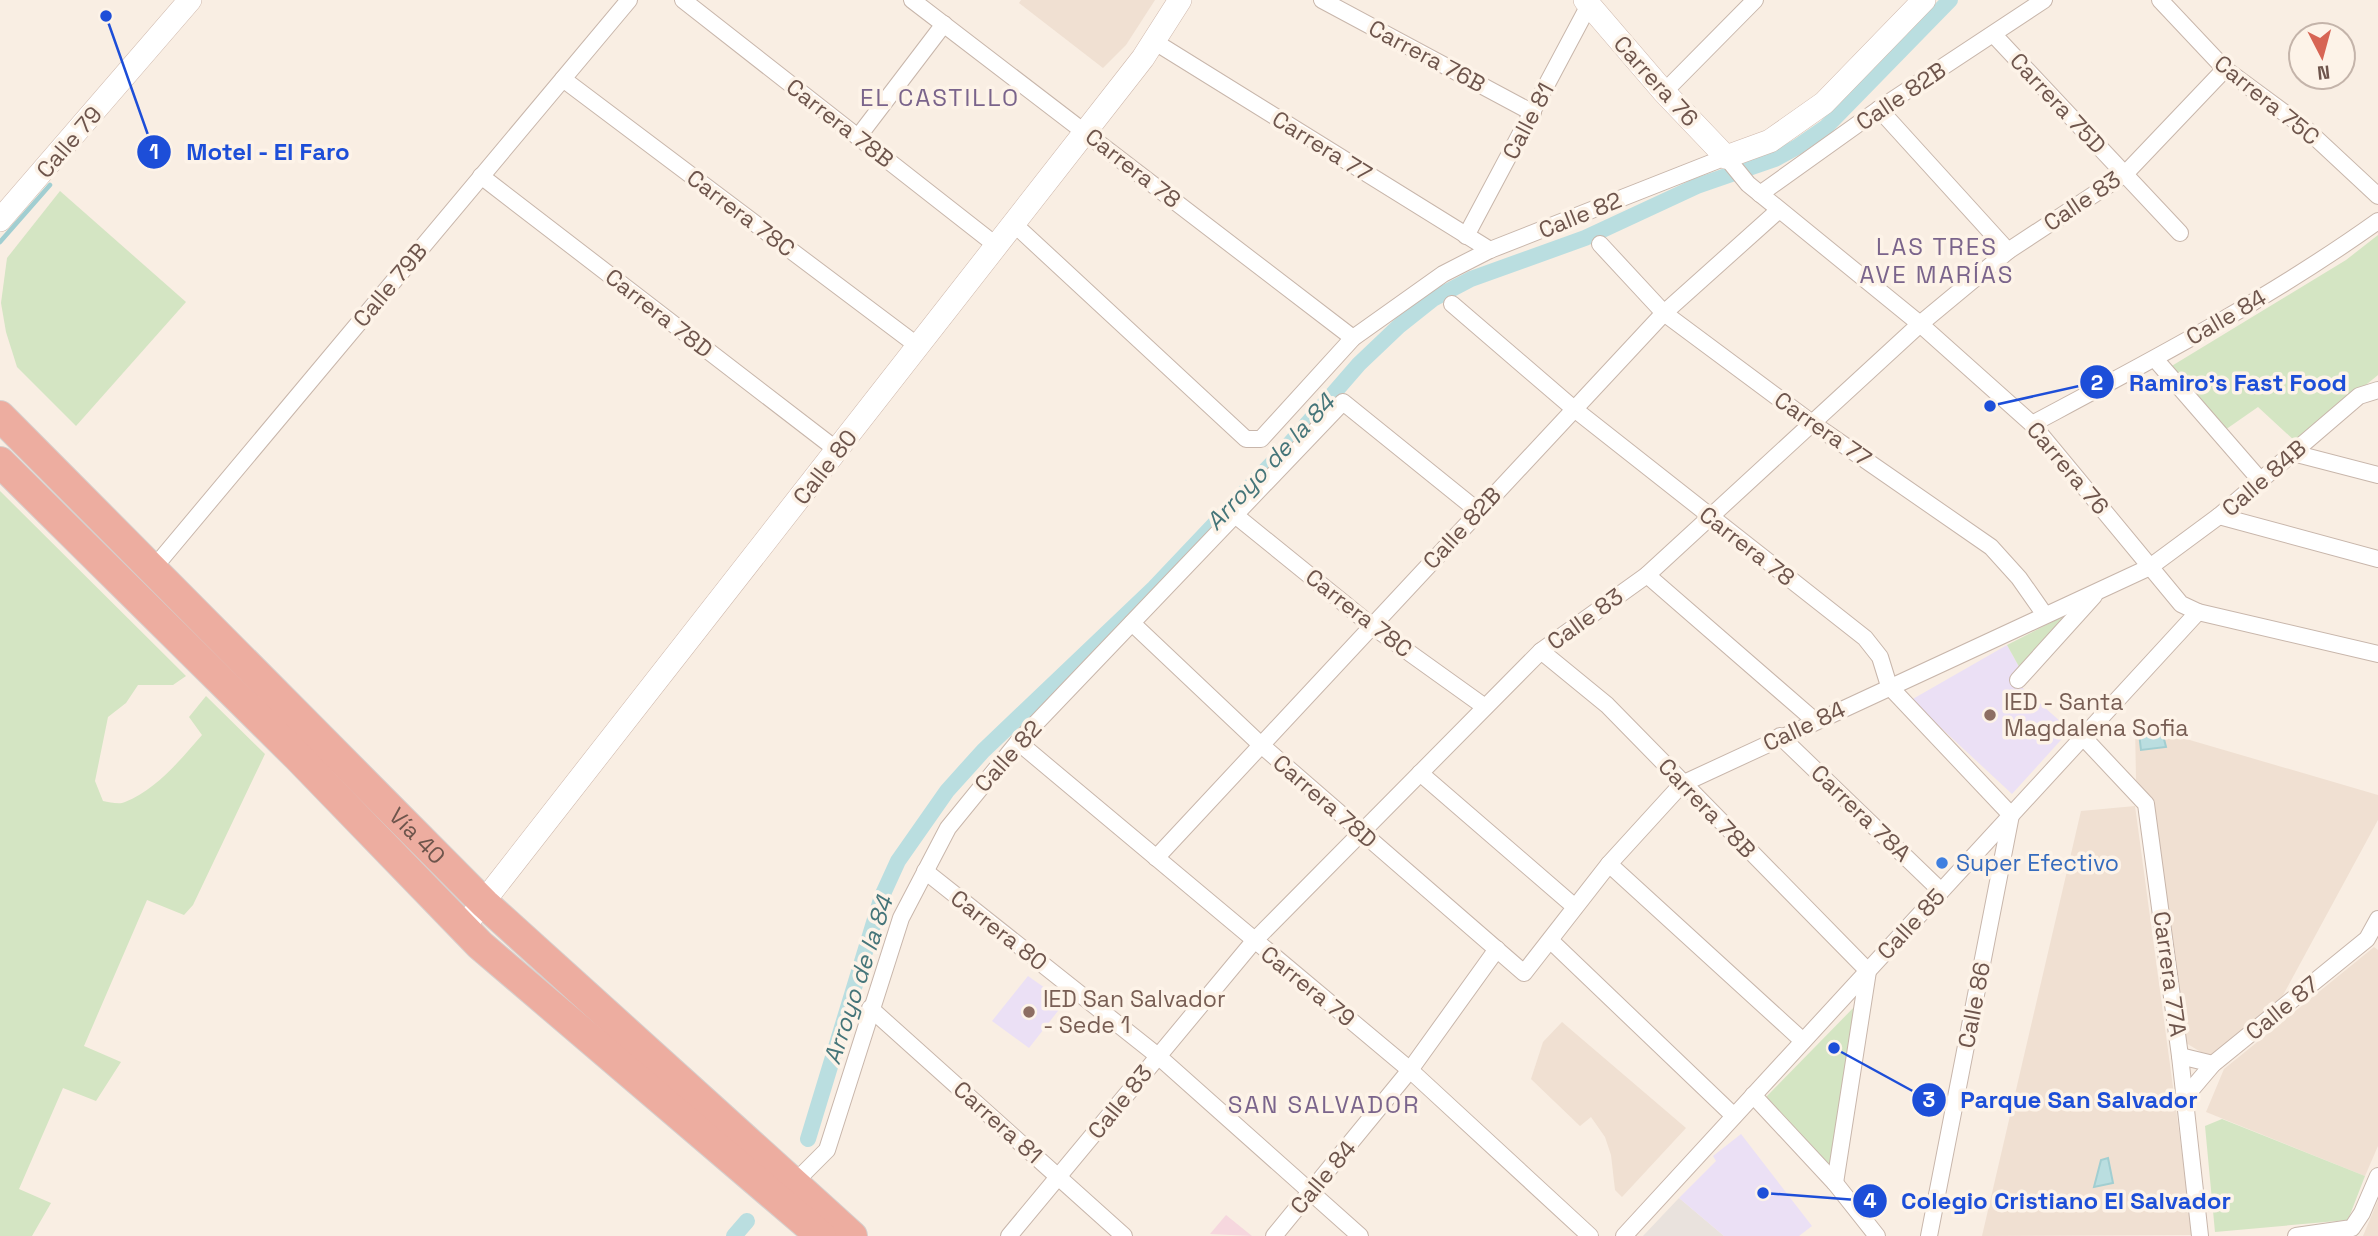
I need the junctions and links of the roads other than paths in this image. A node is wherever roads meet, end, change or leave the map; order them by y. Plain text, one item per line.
1 (190, 0) edge
2 (629, 0) edge
3 (683, 0) edge
4 (912, 0) edge
5 (1180, 0) edge
6 (1322, 0) edge
7 (1755, 0) edge
8 (1924, 0) edge
9 (2044, 0) edge
10 (2160, 0) edge
11 (1587, 2) edge
12 (944, 24) junction
13 (1994, 35) junction
14 (1155, 42) junction
15 (2225, 69) junction
16 (563, 79) junction
17 (1664, 92) junction
18 (1878, 109) junction
19 (1533, 113) junction
20 (1084, 130) junction
21 (858, 137) junction
22 (1729, 160) junction
23 (2124, 174) junction
24 (481, 176) junction
25 (1754, 189) junction
26 (2378, 196) edge
27 (1779, 210) junction
28 (0, 220) edge
29 (2378, 221) edge
30 (1014, 224) junction
31 (2180, 233) dead end
32 (1466, 236) junction
33 (1600, 244) dead end
34 (997, 246) junction
35 (1490, 250) junction
36 (2008, 251) junction
37 (1452, 304) dead end
38 (1664, 313) junction
39 (1920, 324) junction
40 (1353, 338) junction
41 (918, 346) junction
42 (2155, 359) junction
43 (2378, 390) edge
44 (1573, 408) junction
45 (0, 416) edge
46 (1812, 423) junction
47 (2032, 424) junction
48 (837, 450) junction
49 (2293, 453) junction
50 (0, 462) edge
51 (2378, 475) edge
52 (2261, 481) junction
53 (1478, 511) junction
54 (1235, 515) junction
55 (2220, 516) junction
56 (1709, 518) junction
57 (2378, 559) edge
58 (2150, 566) junction
59 (152, 570) junction
60 (1647, 575) junction
61 (2100, 589) junction
62 (2198, 612) junction
63 (2045, 615) junction
64 (1132, 623) junction
65 (1372, 626) junction
66 (1541, 651) junction
67 (2378, 654) edge
68 (2018, 680) dead end
69 (1889, 686) junction
70 (1485, 707) junction
71 (1814, 720) junction
72 (1780, 736) junction
73 (2083, 737) junction
74 (299, 738) junction
75 (1018, 742) junction
76 (1260, 744) junction
77 (1420, 774) junction
78 (1682, 784) junction
79 (2011, 815) junction
80 (1360, 832) junction
81 (1156, 858) junction
82 (1609, 864) junction
83 (925, 871) junction
84 (1941, 891) junction
85 (485, 904) junction
86 (1576, 907) junction
87 (2378, 919) edge
88 (463, 928) junction
89 (1254, 941) junction
90 (1551, 941) junction
91 (1497, 950) junction
92 (1868, 971) junction
93 (1524, 973) joint
94 (870, 1008) junction
95 (1803, 1041) junction
96 (1158, 1056) junction
97 (2180, 1056) junction
98 (2213, 1064) junction
99 (1410, 1070) junction
100 (1753, 1095) junction
101 (2185, 1097) junction
102 (1734, 1116) junction
103 (1059, 1176) junction
104 (2378, 1176) edge
105 (1835, 1183) junction
106 (793, 1184) junction
107 (1312, 1191) junction
108 (821, 1236) edge
109 (852, 1236) edge
110 (1009, 1236) edge
111 (1124, 1236) edge
112 (1274, 1236) edge
113 (1360, 1236) edge
114 (1590, 1236) edge
115 (1624, 1236) edge
116 (1877, 1236) edge
117 (1929, 1236) edge
118 (2200, 1236) edge
119 (2296, 1236) edge

1 - 28 street, Calle 79
2 - 16 street, Calle 79B
3 - 21 street, Carrera 78B
4 - 12 street, Carrera 78
5 - 14 street, Calle 80
6 - 19 street, Carrera 76B
7 - 17 street
8 - 22 street, Calle 82
9 - 13 street, Calle 82B
10 - 15 street, Carrera 75C
11 - 17 street, Carrera 76
11 - 19 street, Calle 81
12 - 20 street, Carrera 78
12 - 21 street
13 - 18 street, Calle 82B
13 - 23 street, Carrera 75D
14 - 20 street, Calle 80
14 - 32 street, Carrera 77
15 - 23 street, Calle 83
15 - 26 street, Carrera 75C
16 - 24 street, Calle 79B
16 - 41 street, Carrera 78C
17 - 22 street, Carrera 76
18 - 25 street, Calle 82B
18 - 36 street
19 - 32 street, Calle 81
20 - 30 street, Calle 80
20 - 40 street, Carrera 78
21 - 34 street, Carrera 78B
22 - 25 street, Carrera 76
22 - 35 street, Calle 82
23 - 31 street, Carrera 75D
23 - 36 street, Calle 83
24 - 48 street, Carrera 78D
24 - 59 street, Calle 79B
25 - 27 street, Carrera 76
27 - 38 street, Calle 82B
27 - 39 street, Carrera 76
29 - 42 street, Calle 84
30 - 34 street, Calle 80
30 - 40 street, Calle 82
32 - 35 street, Carrera 77
33 - 38 street, Carrera 77
34 - 41 street, Calle 80
35 - 40 street, Calle 82
36 - 39 street, Calle 83
37 - 44 street, Carrera 78
38 - 44 street, Calle 82B
38 - 46 street, Carrera 77
39 - 46 street, Calle 83
39 - 47 street, Carrera 76
41 - 48 street, Calle 80
42 - 47 street, Calle 84
42 - 52 street
43 - 49 street, Calle 84B
44 - 53 street, Calle 82B
44 - 56 street, Carrera 78
45 - 59 highway, Vía 40
46 - 56 street, Calle 83
46 - 63 street, Carrera 77
47 - 58 street, Carrera 76
48 - 85 street, Calle 80
49 - 51 street
49 - 52 street, Calle 84B
50 - 74 highway, Vía 40
52 - 55 street, Calle 84B
53 - 54 street, Calle 82
53 - 65 street, Calle 82B
54 - 64 street, Calle 82
54 - 65 street, Carrera 78C
55 - 57 street
55 - 58 street, Calle 84B
56 - 60 street, Calle 83
56 - 69 street, Carrera 78
58 - 61 street, Calle 84
58 - 62 street, Carrera 76
59 - 74 highway, Vía 40
60 - 66 street, Calle 83
60 - 71 street
61 - 63 street, Calle 84
61 - 68 street
62 - 67 street, Carrera 76
62 - 73 street, Calle 85
63 - 69 street, Calle 84
64 - 75 street, Calle 82
64 - 76 street, Carrera 78D
65 - 70 street, Carrera 78C
65 - 76 street, Calle 82B
66 - 70 street, Calle 83
66 - 78 street, Carrera 78B
69 - 71 street, Calle 84
69 - 79 street, Carrera 78
70 - 77 street, Calle 83
71 - 72 street, Calle 84
72 - 78 street, Calle 84
72 - 84 street, Carrera 78A
73 - 79 street, Calle 85
73 - 97 street, Carrera 77A
74 - 85 highway, Vía 40
74 - 88 highway, Vía 40
75 - 81 street, Carrera 79
75 - 83 street, Calle 82
76 - 80 street, Carrera 78D
76 - 81 street, Calle 82B
77 - 80 street, Calle 83
77 - 86 street
78 - 82 street, Calle 84
78 - 92 street, Carrera 78B
79 - 84 street, Calle 85
79 - 117 street, Calle 86
80 - 89 street, Calle 83
80 - 91 street, Carrera 78D
81 - 89 street, Carrera 79
82 - 86 street, Calle 84
82 - 95 street
83 - 94 street, Calle 82
83 - 96 street, Carrera 80
84 - 92 street, Calle 85
85 - 88 street, Calle 80
85 - 106 highway, Vía 40
86 - 90 street, Calle 84
87 - 98 street, Calle 87
88 - 108 highway, Vía 40
89 - 96 street, Calle 83
89 - 99 street, Carrera 79
90 - 93 street, Calle 84
90 - 102 street
91 - 93 street, Carrera 78D
91 - 99 street, Calle 84
92 - 95 street, Calle 85
92 - 105 street
94 - 103 street, Carrera 81
94 - 106 street, Calle 82
95 - 100 street, Calle 85
96 - 103 street, Calle 83
96 - 107 street, Carrera 80
97 - 98 street
97 - 101 street, Carrera 77A
98 - 101 street, Calle 87
99 - 107 street, Calle 84
99 - 114 street, Carrera 79
100 - 102 street, Calle 85
100 - 105 street
101 - 118 street, Carrera 77A
102 - 115 street, Calle 85
103 - 110 street, Calle 83
103 - 111 street, Carrera 81
104 - 119 street
105 - 116 street
106 - 109 highway, Vía 40
107 - 112 street, Calle 84
107 - 113 street, Carrera 80

